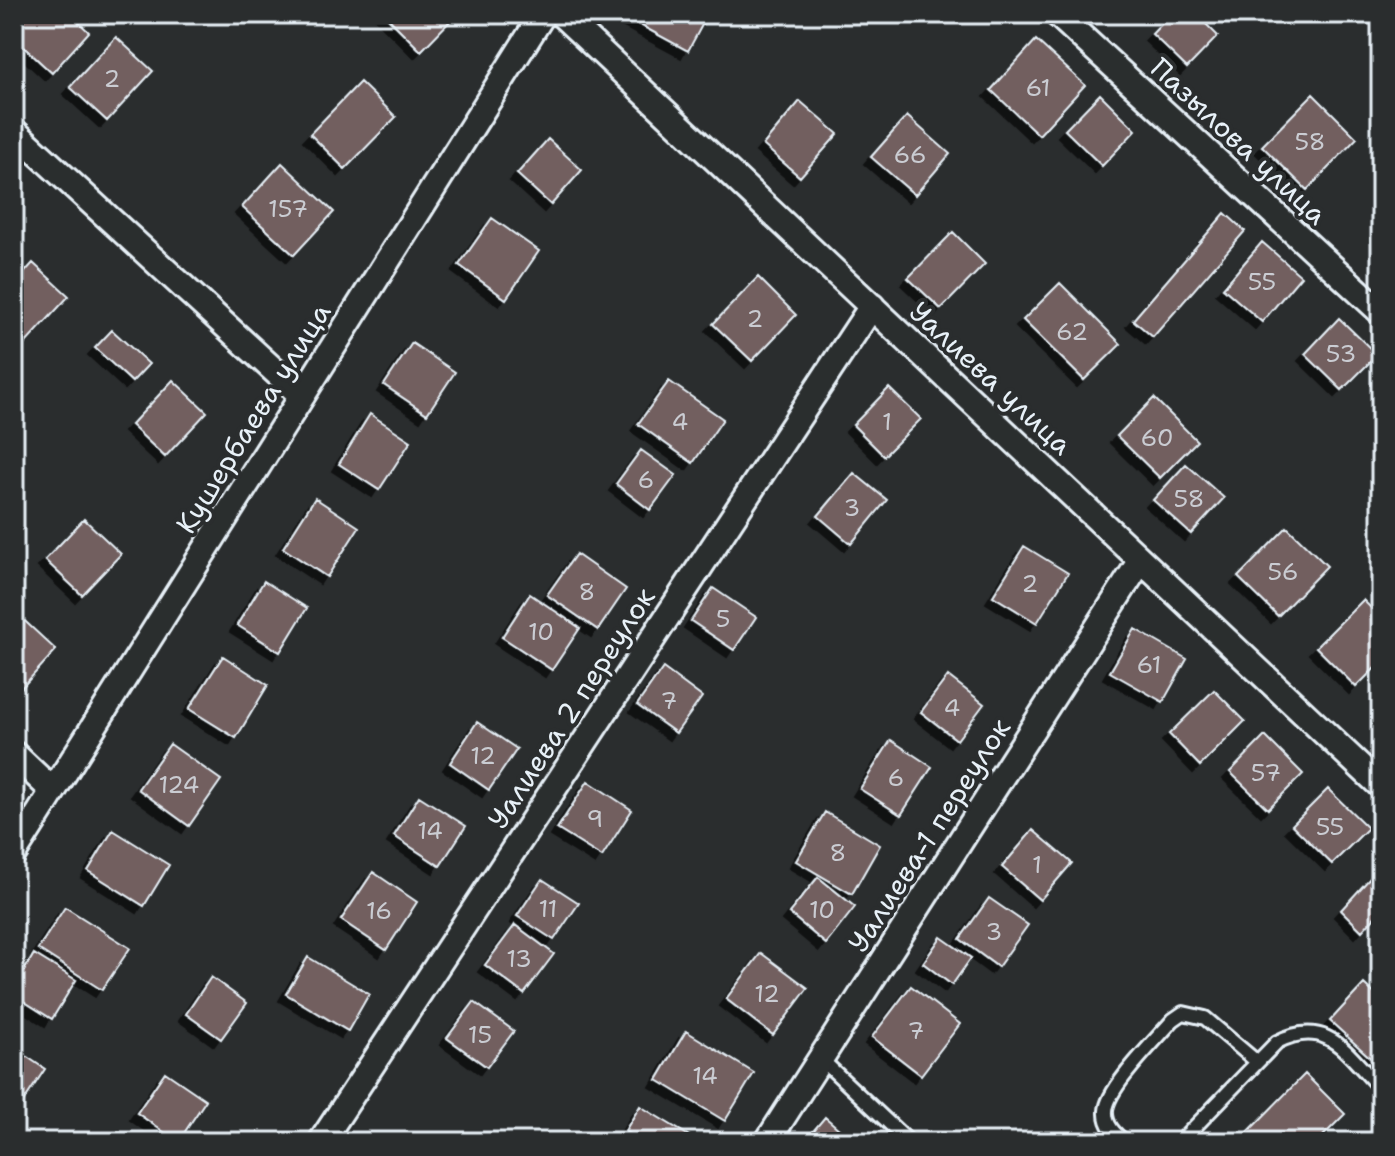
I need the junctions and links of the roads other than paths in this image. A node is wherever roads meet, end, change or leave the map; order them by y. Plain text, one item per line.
1 (543, 14) edge
2 (561, 14) edge
3 (1057, 14) edge
4 (14, 131) edge
5 (872, 306) junction
6 (1381, 312) edge
7 (302, 396) junction
8 (1141, 560) junction
9 (14, 754) edge
10 (1381, 786) edge
11 (53, 791) junction
12 (14, 853) edge
13 (821, 1059) junction
14 (1257, 1062) junction
15 (1381, 1089) edge
16 (321, 1142) edge
17 (767, 1142) edge
18 (909, 1142) edge
19 (1125, 1142) edge
20 (1180, 1142) edge

1 - 7 street, Кушербаева улица
2 - 5 street, Уалиева улица
3 - 6 street, Пазылова улица
4 - 7 street
5 - 8 street, Уалиева улица
5 - 16 street, Уалиева 2 переулок
7 - 11 street, Кушербаева улица
8 - 10 street, Уалиева улица
8 - 13 street, Уалиева-1 переулок
9 - 11 street
11 - 12 street, Кушербаева улица
13 - 17 street, Уалиева-1 переулок
13 - 18 lane
14 - 15 lane
14 - 19 lane
14 - 20 lane

